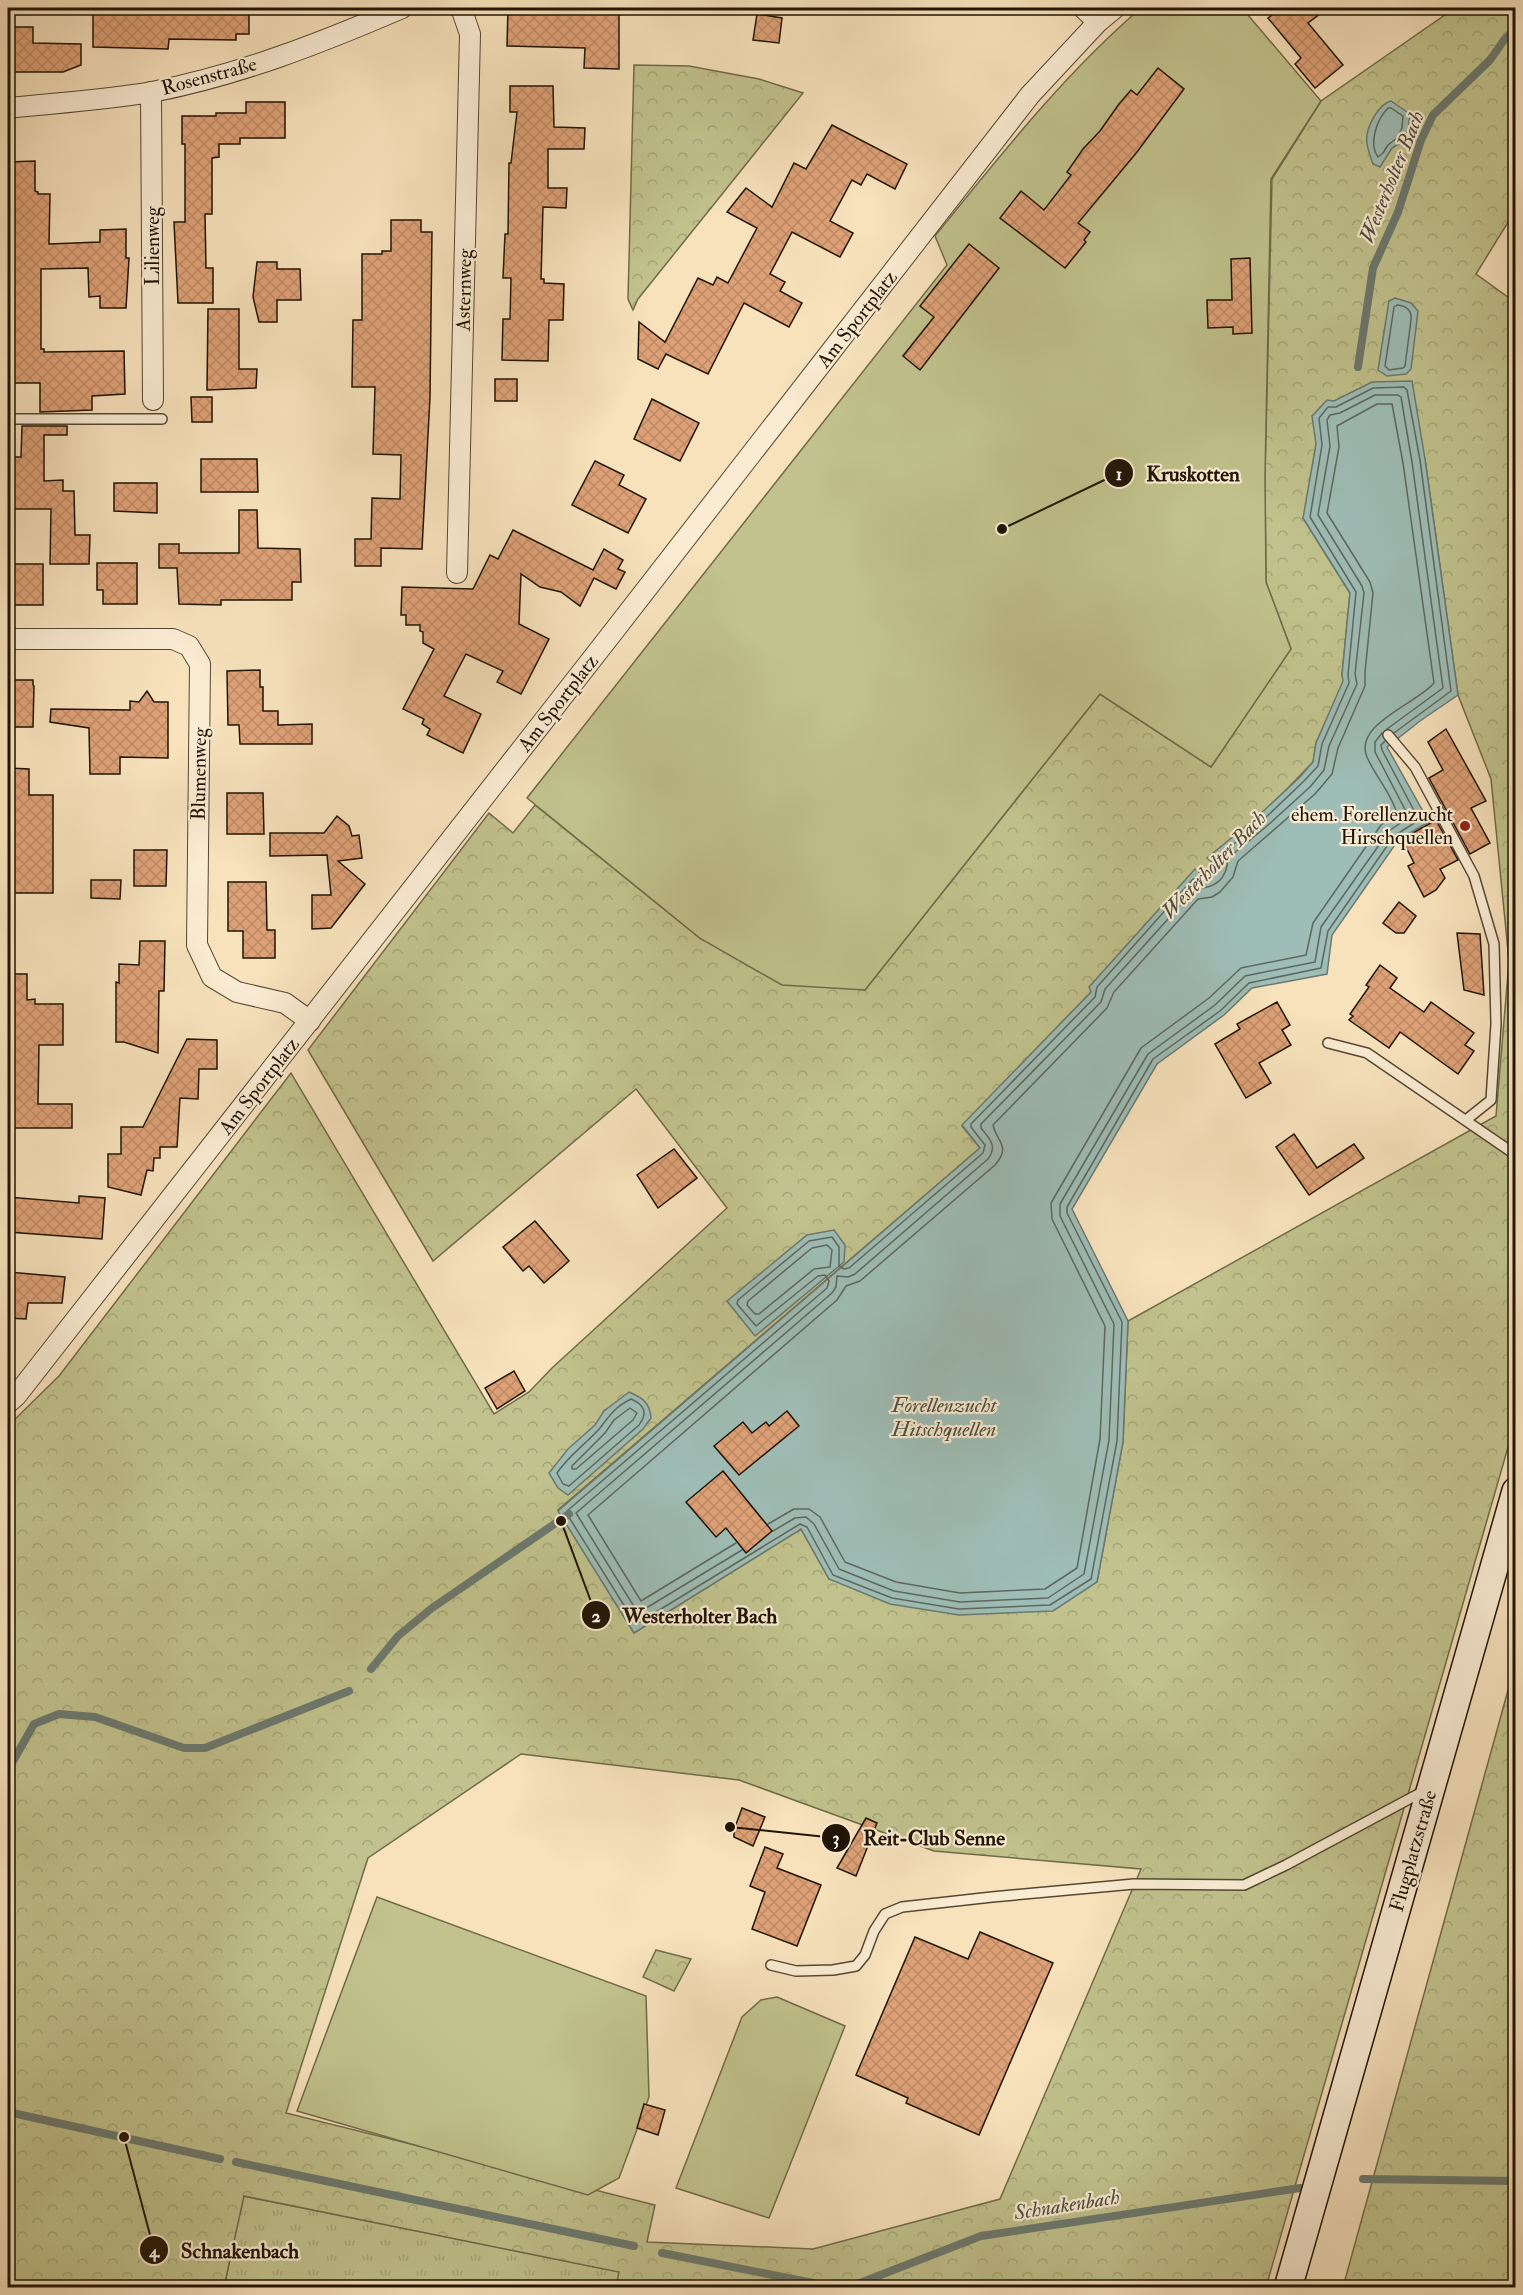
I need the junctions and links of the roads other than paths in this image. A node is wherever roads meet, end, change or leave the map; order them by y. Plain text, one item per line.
1 (402, 8) edge
2 (461, 8) edge
3 (1083, 8) edge
4 (1114, 8) edge
5 (1098, 22) junction
6 (151, 92) junction
7 (8, 108) edge
8 (153, 400) dead end
9 (8, 419) edge
10 (162, 419) dead end
11 (457, 573) dead end
12 (8, 639) edge
13 (1388, 735) dead end
14 (310, 1021) junction
15 (1328, 1043) dead end
16 (1466, 1120) junction
17 (1515, 1155) edge
18 (8, 1402) edge
19 (1515, 1491) edge
20 (1432, 1787) junction
21 (771, 1965) dead end
22 (1288, 2288) edge

1 - 6 street, Rosenstraße
2 - 11 street, Asternweg
3 - 5 street
4 - 5 street, Am Sportplatz
5 - 14 street, Am Sportplatz
6 - 7 street, Rosenstraße
6 - 8 street, Lilienweg
9 - 10 lane
12 - 14 street, Blumenweg
13 - 16 lane
14 - 18 street, Am Sportplatz
15 - 16 lane
16 - 17 lane
19 - 20 street, Flugplatzstraße
20 - 21 lane
20 - 22 street, Flugplatzstraße

